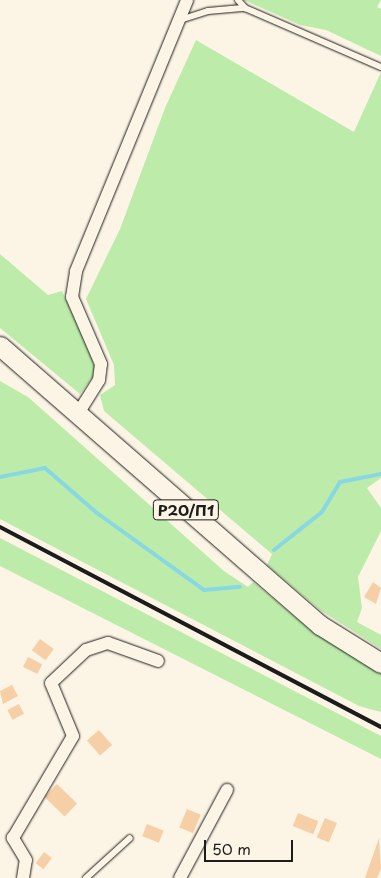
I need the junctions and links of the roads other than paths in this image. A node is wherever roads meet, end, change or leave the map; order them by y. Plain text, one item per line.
1 (187, 0) edge
2 (238, 0) edge
3 (244, 8) junction
4 (178, 21) junction
5 (381, 67) edge
6 (0, 346) edge
7 (77, 415) junction
8 (158, 661) dead end
9 (381, 663) edge
10 (227, 790) dead end
11 (130, 838) dead end
12 (23, 878) edge
13 (86, 878) edge
14 (180, 878) edge

1 - 4 street
2 - 3 lane
3 - 4 lane
3 - 5 lane
4 - 7 street
6 - 7 main road, Р20/П1
7 - 9 main road, Р20/П1
8 - 12 street
10 - 14 street
11 - 13 lane

